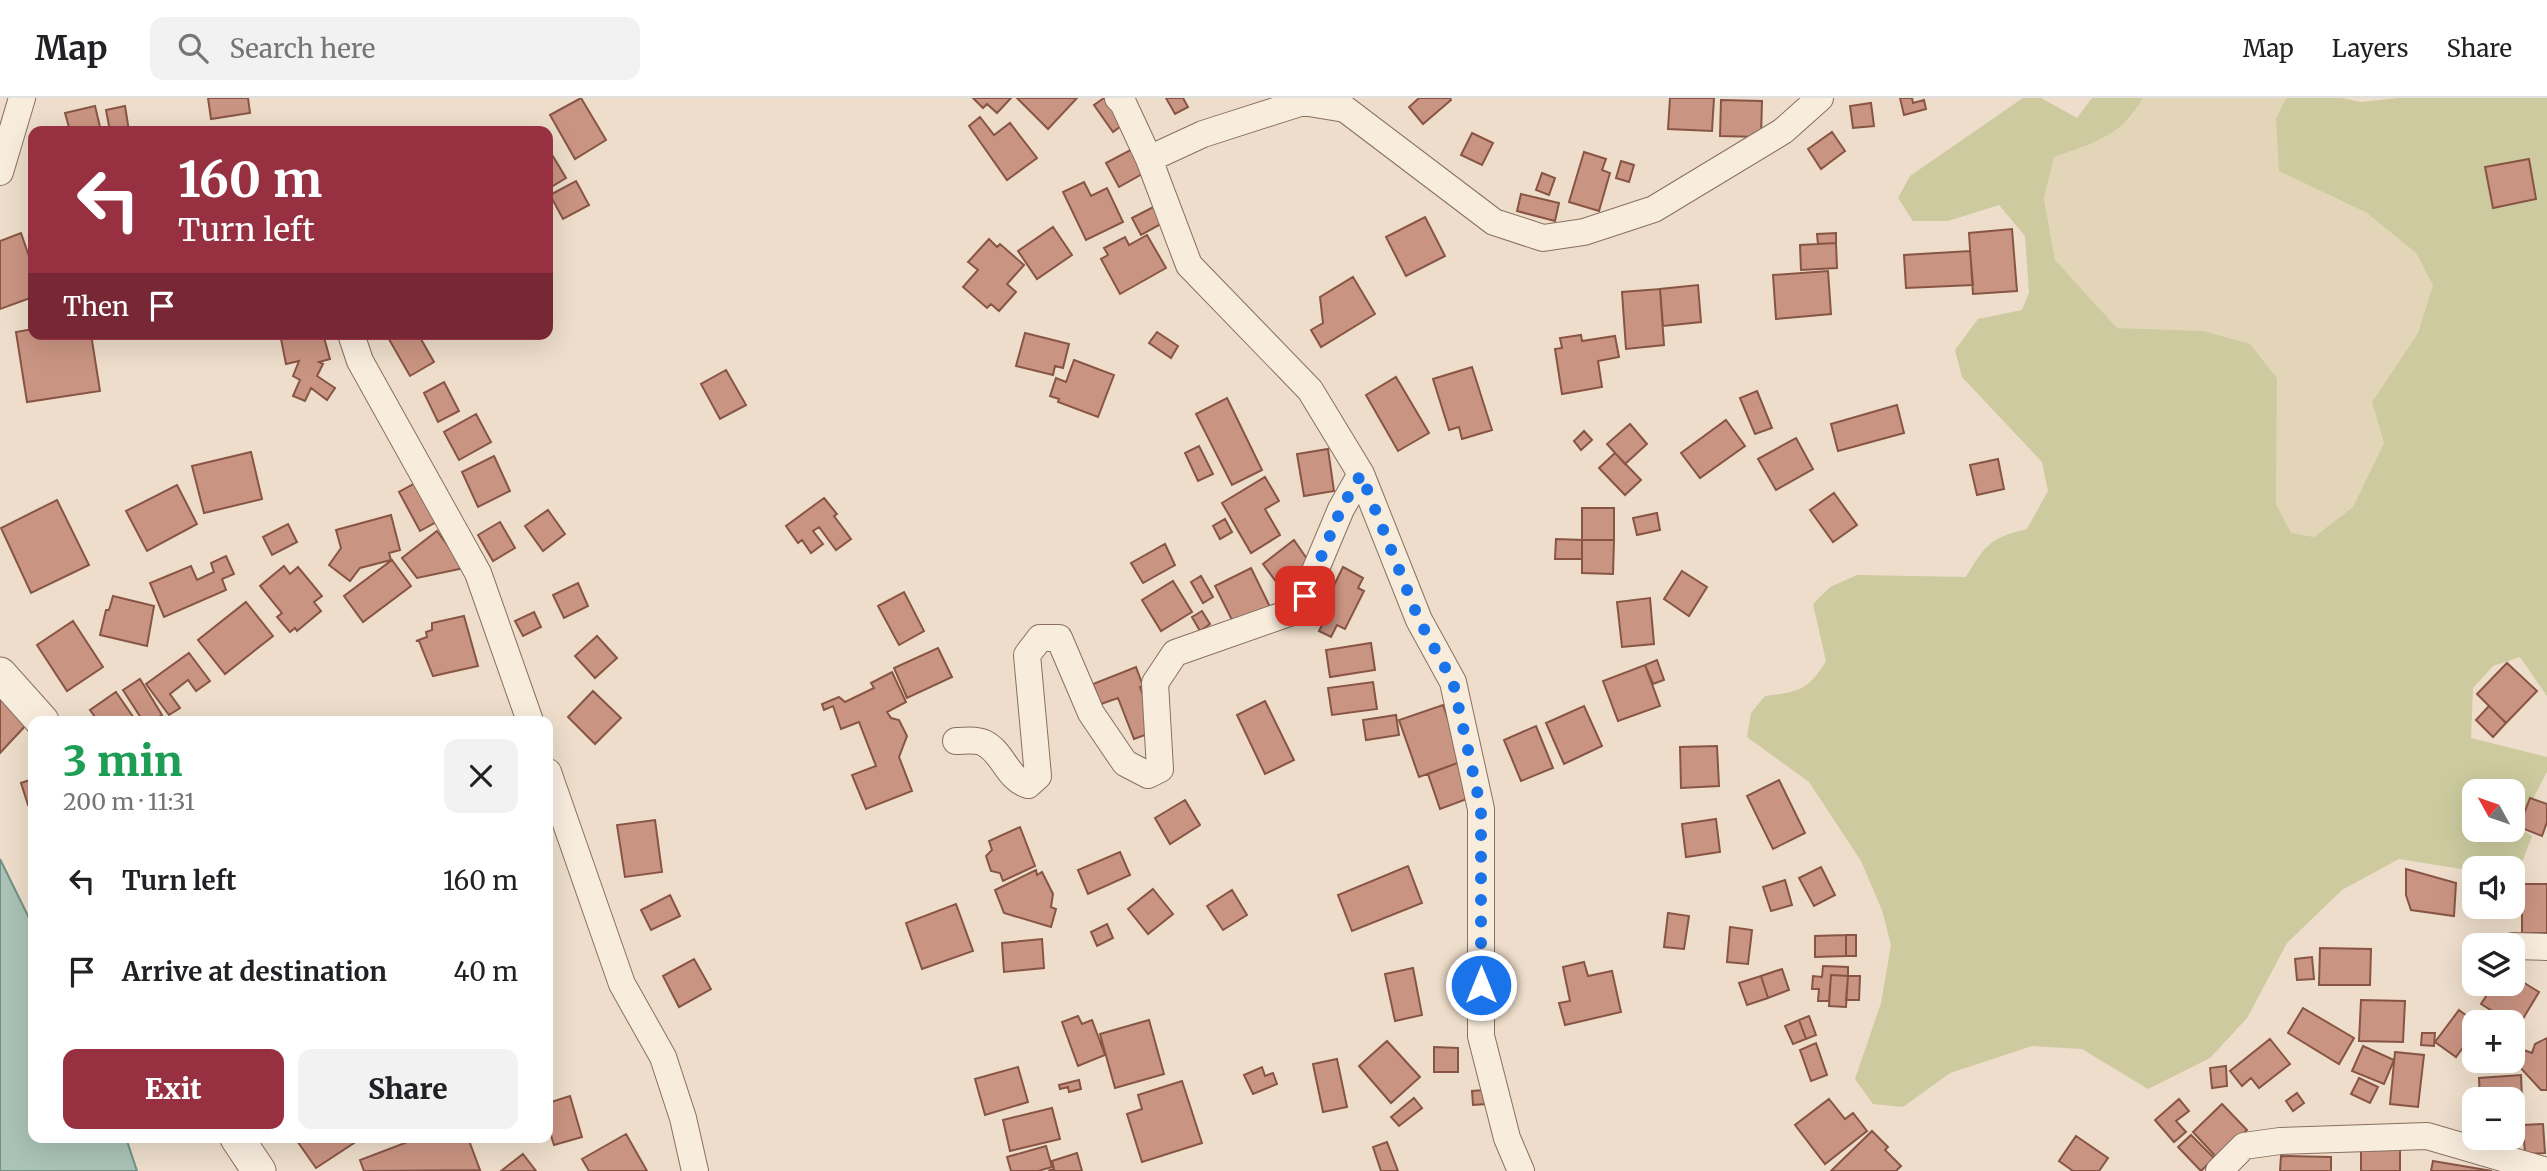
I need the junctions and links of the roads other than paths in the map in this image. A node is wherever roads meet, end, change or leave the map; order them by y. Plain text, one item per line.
1 (22, 98) edge
2 (1118, 98) edge
3 (1820, 98) edge
4 (1149, 159) junction
5 (0, 172) edge
6 (353, 340) edge
7 (1361, 474) junction
8 (0, 674) edge
9 (38, 716) edge
10 (528, 716) edge
11 (956, 741) dead end
12 (553, 786) edge
13 (2525, 946) edge
14 (2547, 947) edge
15 (240, 1143) edge
16 (258, 1171) edge
17 (695, 1171) edge
18 (1521, 1171) edge
19 (2219, 1171) edge
20 (2547, 1171) edge

1 - 5 street
2 - 4 street
3 - 4 street
4 - 7 street
6 - 10 street
7 - 11 street
7 - 18 street
8 - 9 street
12 - 17 street
13 - 14 street
15 - 16 street
19 - 20 street

